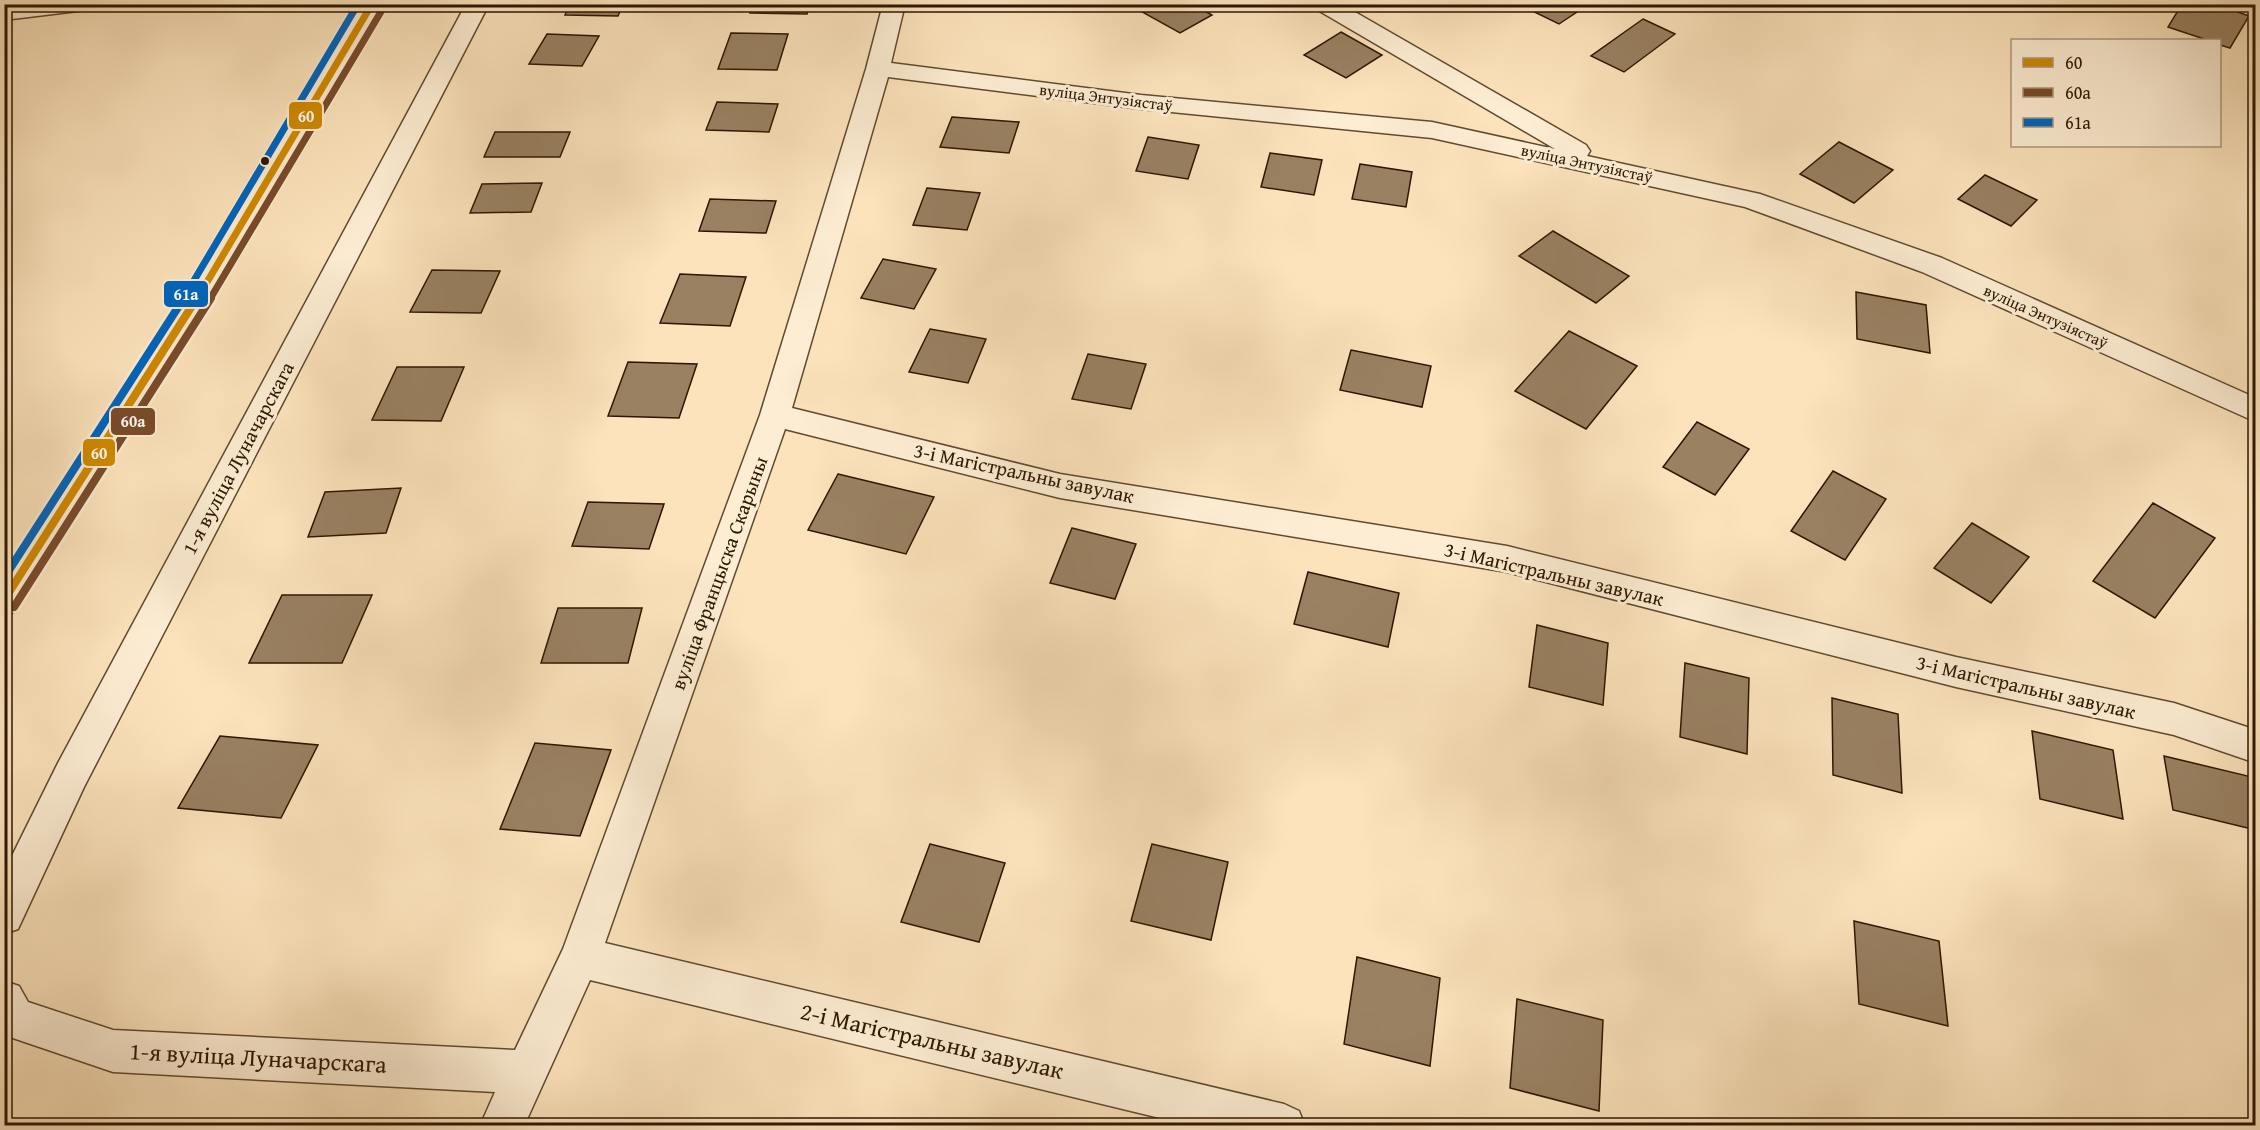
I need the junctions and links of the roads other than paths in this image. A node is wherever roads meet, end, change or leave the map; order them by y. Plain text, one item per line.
1 (78, 4) edge
2 (372, 4) edge
3 (478, 4) edge
4 (894, 4) edge
5 (1324, 4) edge
6 (4, 13) edge
7 (878, 69) junction
8 (1605, 167) junction
9 (2256, 411) edge
10 (775, 416) junction
11 (4, 601) edge
12 (2256, 747) edge
13 (4, 915) edge
14 (580, 957) junction
15 (4, 1001) edge
16 (526, 1072) junction
17 (501, 1125) edge
18 (1284, 1125) edge

1 - 6 street
2 - 11 street
3 - 13 street, 1-я вуліца Луначарскага
4 - 7 street, вуліца Францыска Скарыны
5 - 8 street
7 - 8 street, вуліца Энтузіястаў
7 - 10 street, вуліца Францыска Скарыны
8 - 9 street, вуліца Энтузіястаў
10 - 12 street, 3-і Магістральны завулак
10 - 14 street, вуліца Францыска Скарыны
14 - 16 street, вуліца Францыска Скарыны
14 - 18 street, 2-і Магістральны завулак
15 - 16 street, 1-я вуліца Луначарскага
16 - 17 street, вуліца Францыска Скарыны

